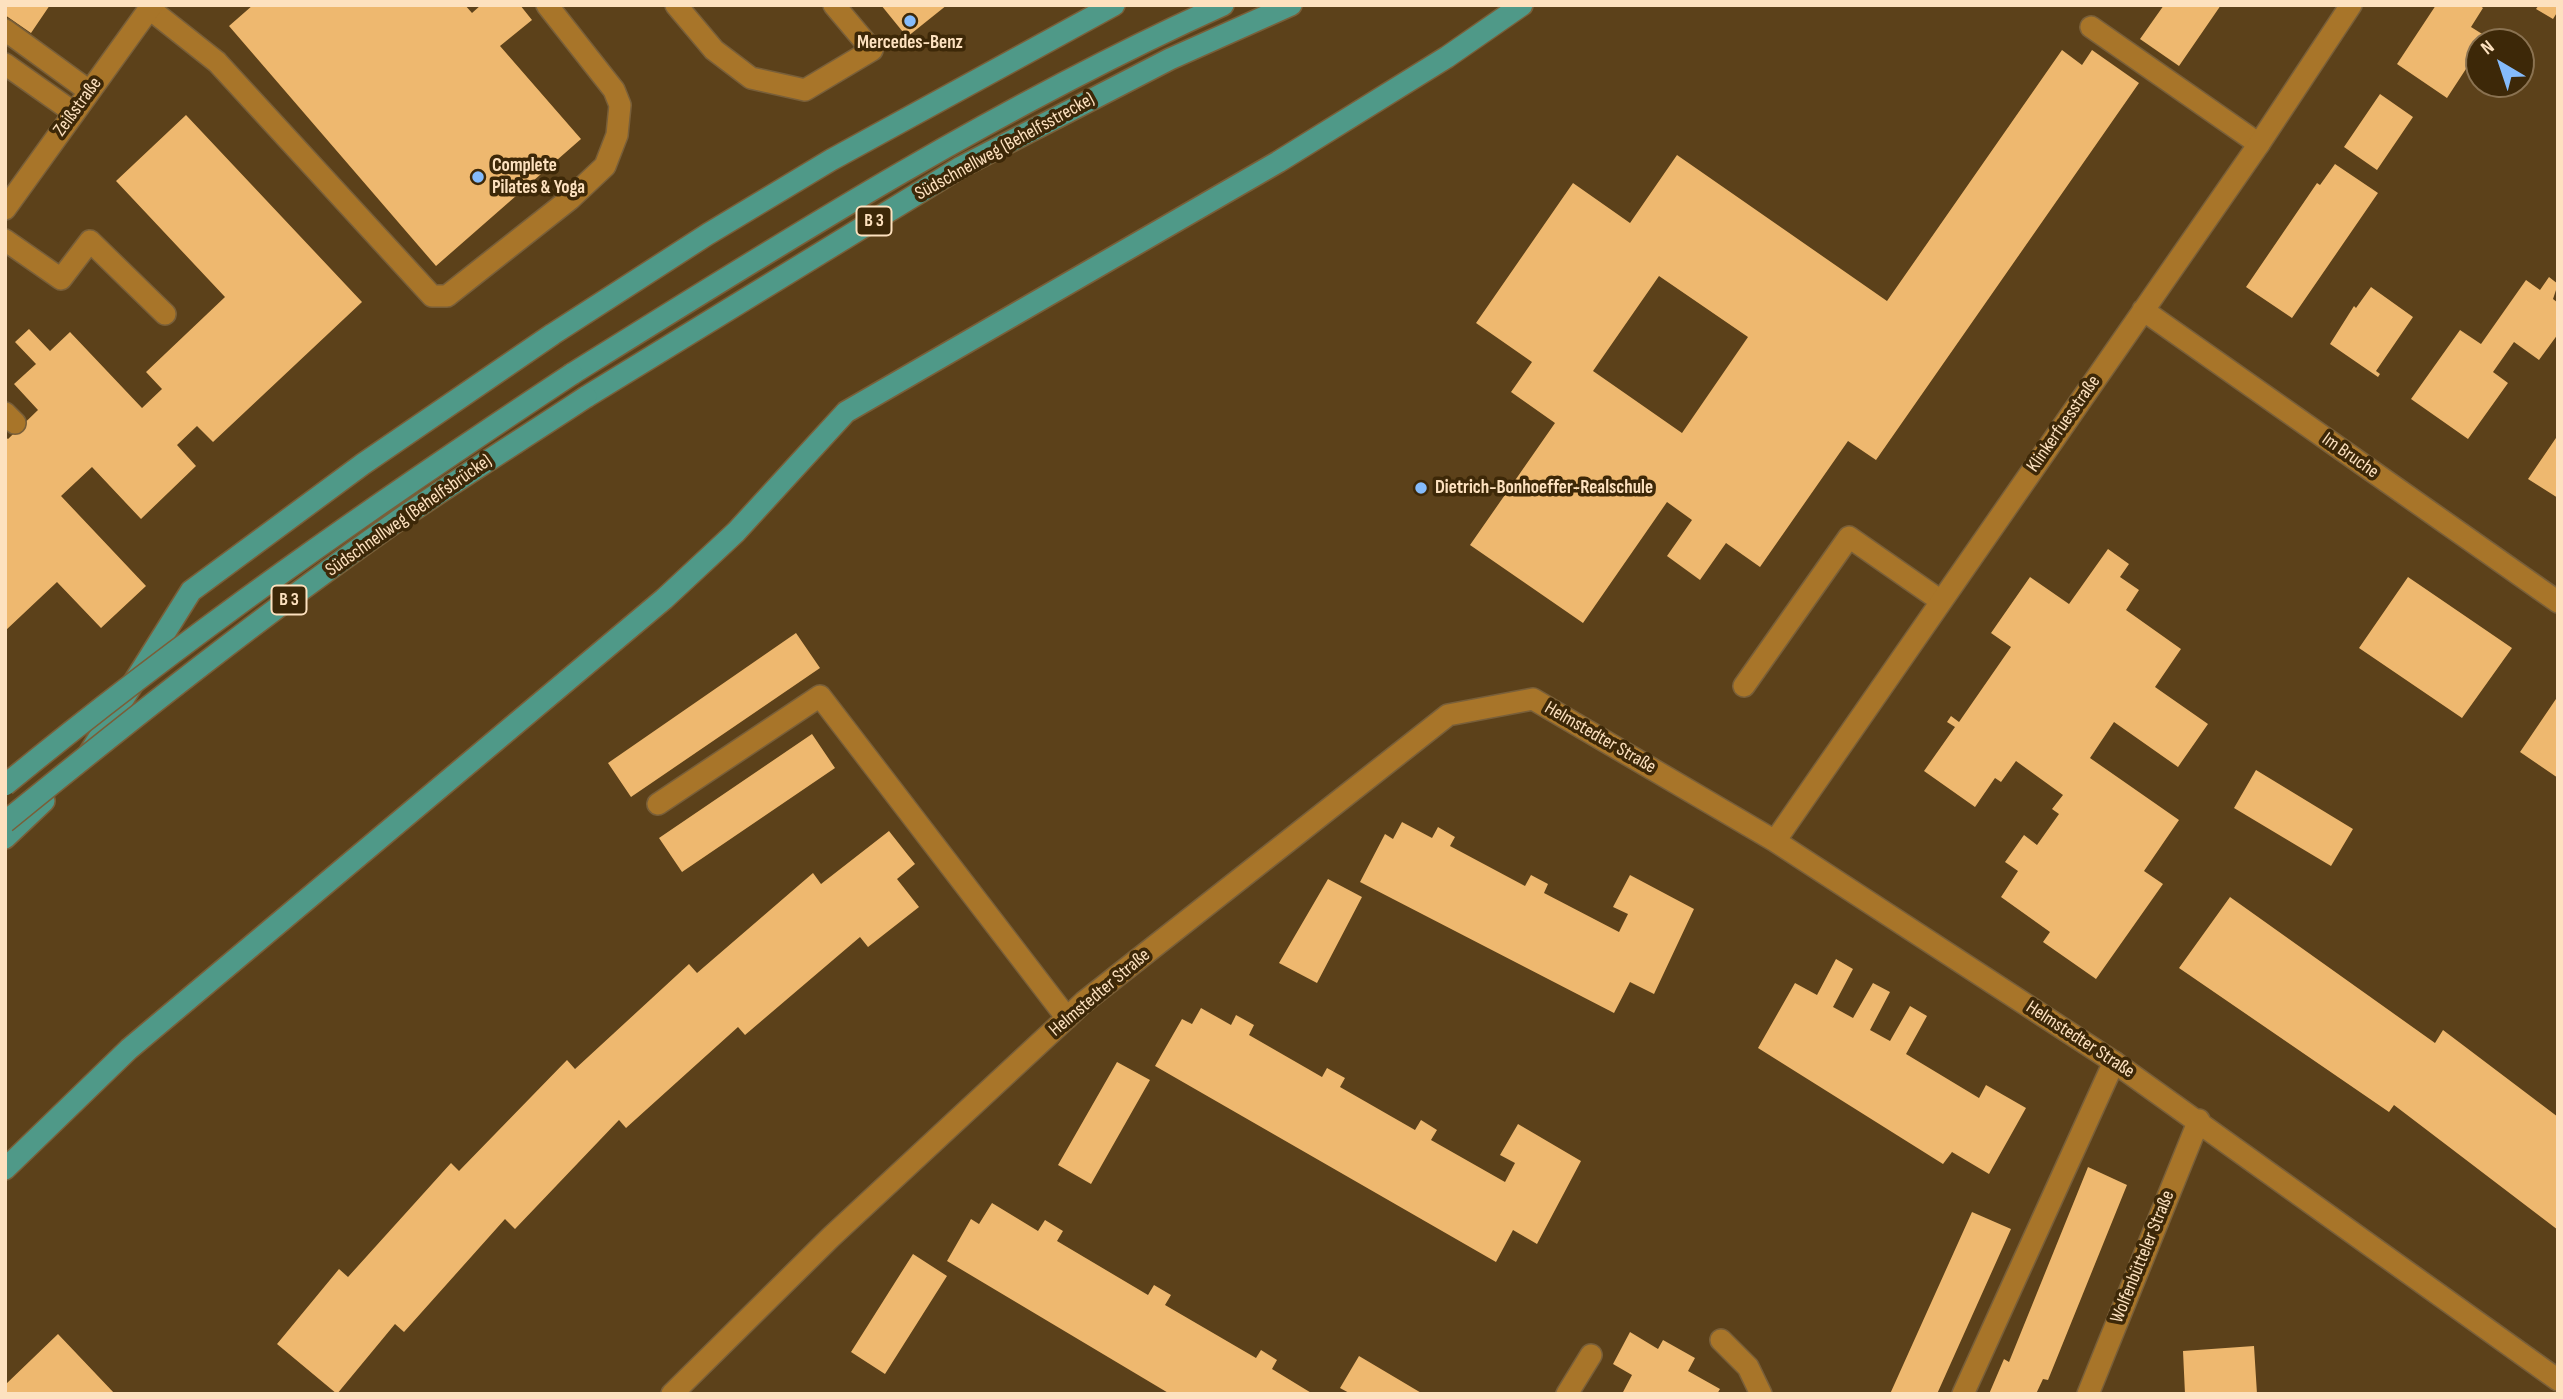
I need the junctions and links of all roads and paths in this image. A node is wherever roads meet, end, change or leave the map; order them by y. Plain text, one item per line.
1 (547, 5) edge
2 (676, 5) edge
3 (834, 5) edge
4 (1114, 5) edge
5 (1223, 5) edge
6 (1292, 5) edge
7 (1522, 5) edge
8 (2351, 5) edge
9 (151, 7) edge
10 (2091, 27) dead end
11 (5, 30) edge
12 (5, 64) edge
13 (89, 91) junction
14 (73, 112) junction
15 (2259, 144) junction
16 (5, 209) edge
17 (5, 240) edge
18 (2143, 310) junction
19 (165, 314) dead end
20 (572, 374) joint
21 (586, 397) joint
22 (1941, 601) junction
23 (2558, 602) edge
24 (1744, 686) dead end
25 (5, 785) edge
26 (659, 804) dead end
27 (5, 822) edge
28 (5, 838) edge
29 (1775, 841) junction
30 (1067, 1018) junction
31 (2114, 1062) junction
32 (2199, 1120) junction
33 (5, 1169) edge
34 (1721, 1340) dead end
35 (1591, 1355) dead end
36 (2558, 1380) edge
37 (672, 1394) edge
38 (1567, 1394) edge
39 (1761, 1394) edge
40 (1963, 1394) edge
41 (2088, 1394) edge

1 - 9 street
2 - 3 street
4 - 28 highway
5 - 20 highway, Südschnellweg (Behelfsstrecke) / B 3
6 - 21 highway, Südschnellweg (Behelfsstrecke) / B 3
7 - 33 highway
8 - 15 street, Klinkerfuesstraße
9 - 13 street, Zeißstraße
10 - 15 street
11 - 13 street
12 - 14 street
13 - 14 street, Zeißstraße
14 - 16 street, Zeißstraße
15 - 18 street, Klinkerfuesstraße
17 - 19 street
18 - 22 street, Klinkerfuesstraße
18 - 23 street, Im Bruche
20 - 25 highway, Südschnellweg (Behelfsbrücke) / B 3, bridge
21 - 27 highway, Südschnellweg (Behelfsbrücke) / B 3, bridge
22 - 24 street
22 - 29 street, Klinkerfuesstraße
26 - 30 street
29 - 30 street, Helmstedter Straße
29 - 31 street, Helmstedter Straße
30 - 37 street, Helmstedter Straße
31 - 32 street, Helmstedter Straße
31 - 40 street
32 - 36 street, Helmstedter Straße
32 - 41 street, Wolfenbütteler Straße
34 - 39 street
35 - 38 street

